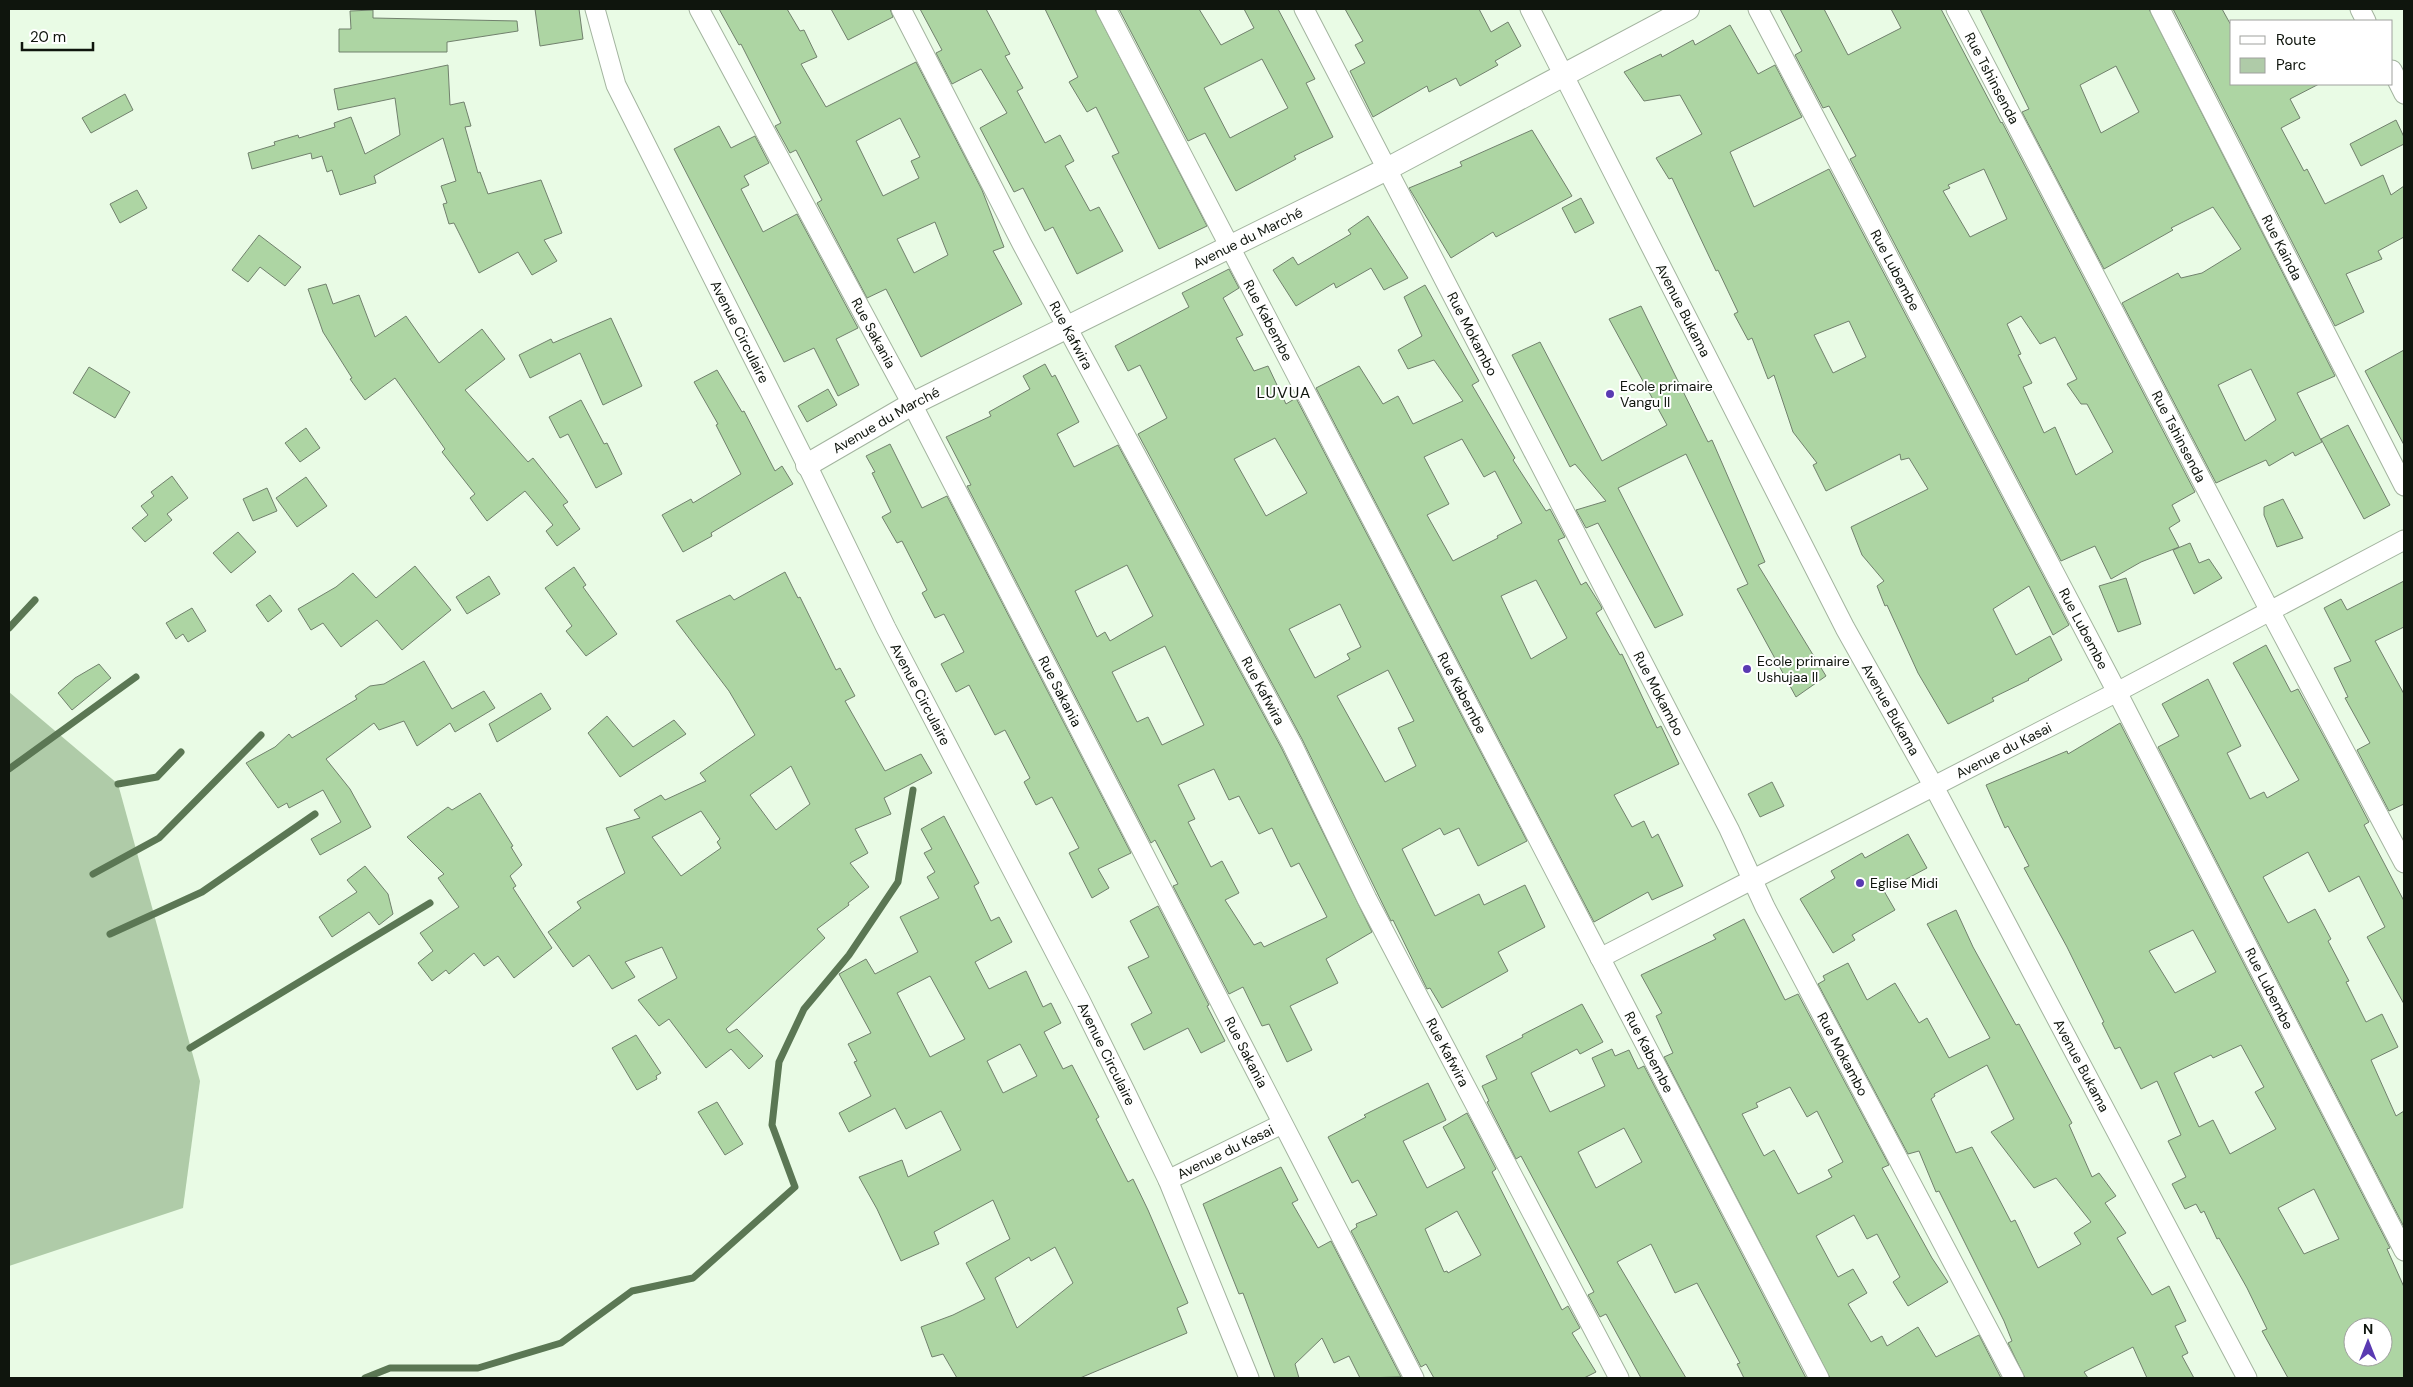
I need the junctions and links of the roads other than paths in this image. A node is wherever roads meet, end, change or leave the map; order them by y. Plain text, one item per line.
1 (595, 9) edge
2 (699, 9) edge
3 (901, 9) edge
4 (1106, 9) edge
5 (1304, 9) edge
6 (1530, 9) edge
7 (1688, 9) edge
8 (1758, 9) edge
9 (1956, 9) edge
10 (2160, 9) edge
11 (2393, 72) edge
12 (1564, 74) junction
13 (2404, 94) edge
14 (1387, 169) junction
15 (1230, 247) junction
16 (1067, 328) junction
17 (912, 404) junction
18 (807, 465) junction
19 (2404, 486) edge
20 (2404, 540) edge
21 (2270, 611) junction
22 (2116, 692) junction
23 (1933, 785) junction
24 (2404, 863) edge
25 (1752, 879) junction
26 (1600, 958) junction
27 (1282, 1124) junction
28 (1168, 1180) junction
29 (2404, 1251) edge
30 (1249, 1378) edge
31 (1414, 1378) edge
32 (1619, 1378) edge
33 (1819, 1378) edge
34 (2014, 1378) edge
35 (2247, 1378) edge

1 - 18 street, Avenue Circulaire
2 - 17 street, Rue Sakania
3 - 16 street, Rue Kafwira
4 - 15 street, Rue Kabembe
5 - 14 street, Rue Mokambo
6 - 12 street, Avenue Bukama
7 - 12 street, Avenue du Marché
8 - 22 street, Rue Lubembe
9 - 21 street, Rue Tshinsenda
10 - 19 street, Rue Kainda
11 - 13 street
12 - 14 street, Avenue du Marché
12 - 23 street, Avenue Bukama
14 - 15 street, Avenue du Marché
14 - 25 street, Rue Mokambo
15 - 16 street, Avenue du Marché
15 - 26 street, Rue Kabembe
16 - 17 street, Avenue du Marché
16 - 32 street, Rue Kafwira
17 - 18 street, Avenue du Marché
17 - 27 street, Rue Sakania
18 - 28 street, Avenue Circulaire
20 - 21 street, Avenue du Kasai
21 - 22 street, Avenue du Kasai
21 - 24 street, Rue Tshinsenda
22 - 23 street, Avenue du Kasai
22 - 29 street, Rue Lubembe
23 - 25 street, Avenue du Kasai
23 - 35 street, Avenue Bukama
25 - 26 street, Avenue du Kasai
25 - 34 street, Rue Mokambo
26 - 33 street, Rue Kabembe
27 - 28 street, Avenue du Kasai
27 - 31 street, Rue Sakania
28 - 30 street, Avenue Circulaire

